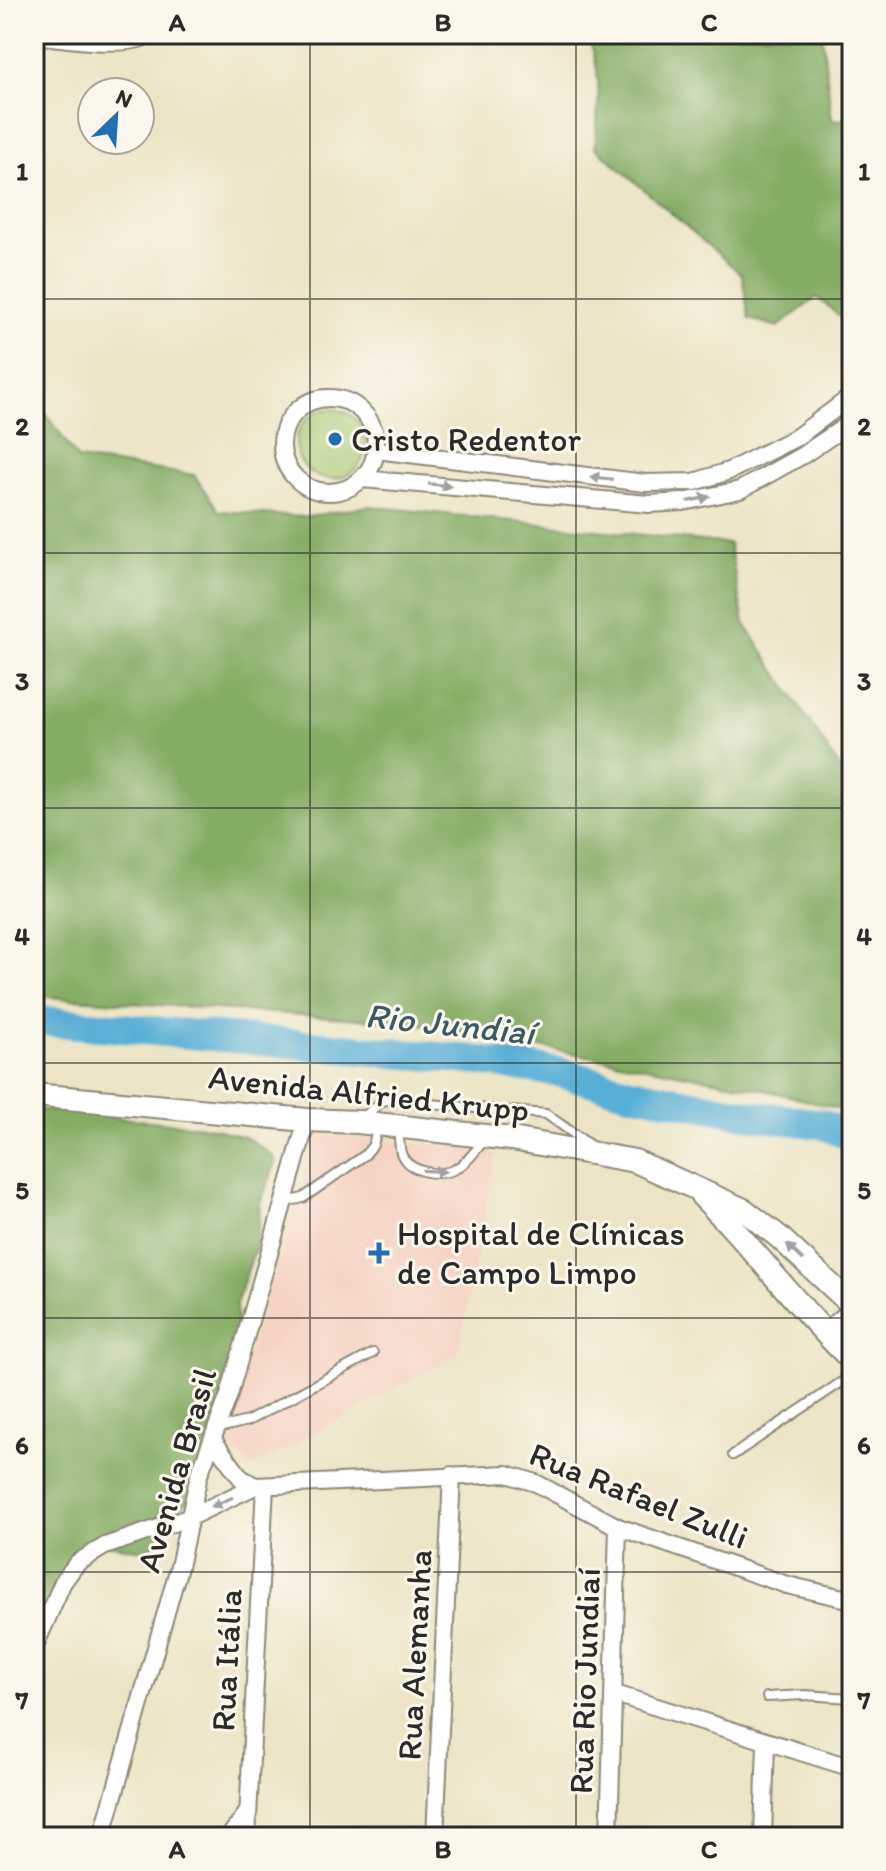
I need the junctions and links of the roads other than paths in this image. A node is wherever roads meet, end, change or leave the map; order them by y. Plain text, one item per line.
1 (148, 34) edge
2 (34, 35) edge
3 (852, 396) edge
4 (852, 422) edge
5 (797, 437) junction
6 (376, 450) junction
7 (803, 455) junction
8 (362, 479) junction
9 (34, 1095) edge
10 (307, 1120) junction
11 (378, 1124) junction
12 (486, 1136) junction
13 (601, 1154) junction
14 (691, 1186) junction
15 (286, 1202) junction
16 (828, 1284) junction
17 (852, 1284) edge
18 (852, 1308) edge
19 (824, 1333) junction
20 (373, 1353) dead end
21 (852, 1360) edge
22 (852, 1375) edge
23 (215, 1434) junction
24 (733, 1455) dead end
25 (452, 1475) junction
26 (260, 1486) junction
27 (188, 1518) junction
28 (618, 1527) junction
29 (852, 1600) edge
30 (34, 1648) edge
31 (615, 1694) junction
32 (767, 1697) dead end
33 (852, 1698) edge
34 (766, 1742) junction
35 (852, 1768) edge
36 (248, 1812) junction
37 (102, 1837) edge
38 (229, 1837) edge
39 (247, 1837) edge
40 (435, 1837) edge
41 (609, 1837) edge
42 (763, 1837) edge

1 - 2 street
3 - 5 street
4 - 7 street
5 -> 6 street
5 - 7 street
6 - 8 street
6 - 8 street
8 -> 7 street
9 - 10 main road, Avenida Alfried Krupp
10 - 11 main road, Avenida Alfried Krupp
10 - 15 street, Avenida Brasil
11 - 12 main road, Avenida Alfried Krupp
11 -> 12 lane
11 - 13 lane
11 - 15 lane
12 - 13 main road, Avenida Alfried Krupp
13 - 14 main road, Avenida Alfried Krupp
16 -> 14 main road, Avenida Alfried Krupp
14 - 19 main road
15 - 23 street, Avenida Brasil
16 - 17 main road
16 - 18 main road, Avenida Alfried Krupp
18 - 19 street
19 - 21 main road
20 - 23 lane
22 - 24 lane
23 - 26 street
23 - 27 street, Avenida Brasil
25 - 26 street, Rua Rafael Zulli
25 - 28 street, Rua Rafael Zulli
25 - 40 street, Rua Alemanha
26 -> 27 street
26 - 36 street, Rua Itália
27 - 30 street
27 - 37 street, Avenida Brasil
28 - 29 street, Rua Rafael Zulli
28 - 31 street, Rua Rio Jundiaí
31 - 34 street
31 - 41 street, Rua Rio Jundiaí
32 - 33 lane
34 - 35 street
34 - 42 street
36 - 38 street
36 - 39 street, Rua Itália

